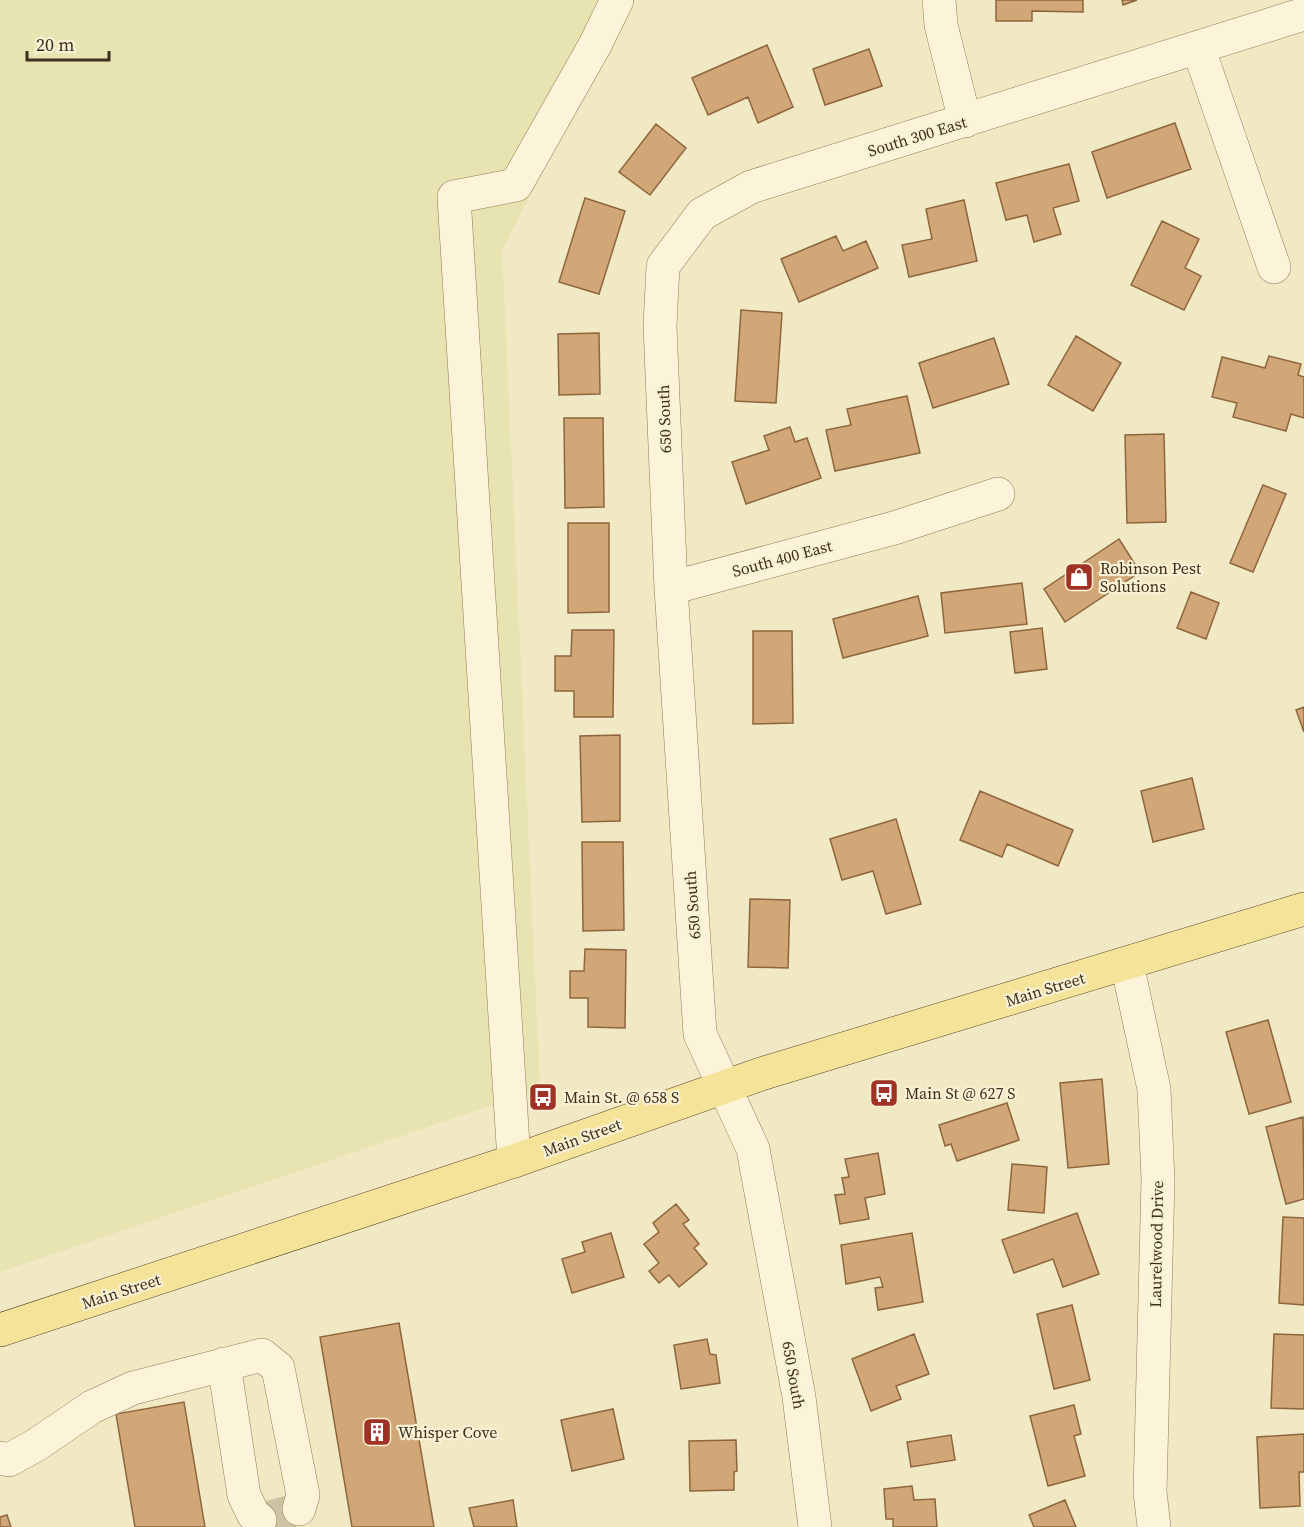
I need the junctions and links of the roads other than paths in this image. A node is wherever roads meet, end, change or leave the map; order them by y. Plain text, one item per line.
1 (617, 0) edge
2 (939, 0) edge
3 (1304, 14) edge
4 (1198, 47) junction
5 (965, 121) junction
6 (663, 266) joint
7 (1274, 267) dead end
8 (998, 494) dead end
9 (671, 588) junction
10 (1304, 909) edge
11 (1127, 964) junction
12 (724, 1087) junction
13 (514, 1161) junction
14 (0, 1330) edge
15 (224, 1365) junction
16 (0, 1458) edge
17 (299, 1509) dead end
18 (261, 1520) dead end
19 (815, 1527) edge
20 (1154, 1527) edge

1 - 13 street
2 - 5 street
3 - 4 street, South 300 East
4 - 5 street, South 300 East
4 - 7 street
5 - 6 street, South 300 East
6 - 9 street, 650 South
8 - 9 street, South 400 East
9 - 12 street, 650 South
10 - 11 main road, Main Street
11 - 12 main road, Main Street
11 - 20 street, Laurelwood Drive
12 - 13 main road, Main Street
12 - 19 street, 650 South
13 - 14 main road, Main Street
15 - 16 street
15 - 17 street
15 - 18 street

